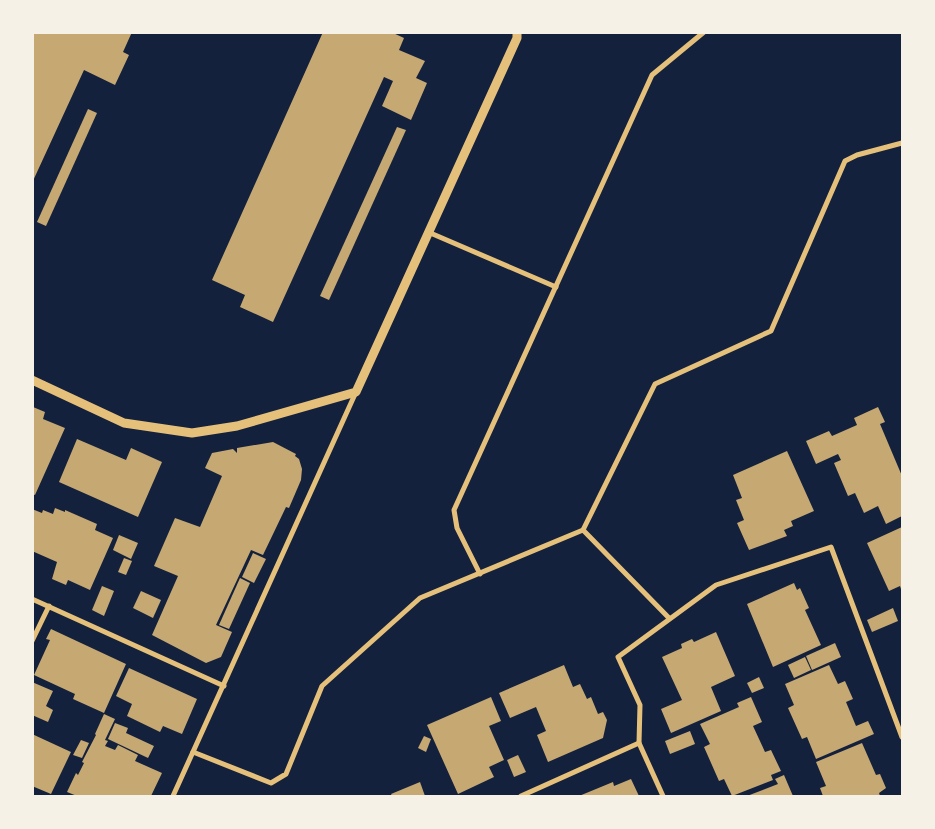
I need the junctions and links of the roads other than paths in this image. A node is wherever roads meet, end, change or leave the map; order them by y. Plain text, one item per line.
1 (517, 32) edge
2 (704, 32) edge
3 (902, 143) edge
4 (428, 232) junction
5 (556, 287) junction
6 (32, 380) edge
7 (356, 392) junction
8 (583, 530) junction
9 (480, 574) junction
10 (32, 599) edge
11 (48, 606) junction
12 (669, 618) junction
13 (32, 641) edge
14 (224, 686) junction
15 (902, 737) edge
16 (638, 743) junction
17 (194, 752) junction
18 (173, 796) edge
19 (521, 796) edge
20 (663, 796) edge

1 - 4 street
2 - 5 street
3 - 8 street
4 - 5 street
4 - 7 street
5 - 9 street
6 - 7 street
7 - 14 street
8 - 9 street
8 - 12 street
9 - 17 street
10 - 11 street
11 - 13 street
11 - 14 street
12 - 15 street
12 - 16 street
14 - 17 street
16 - 19 street
16 - 20 street
17 - 18 street

